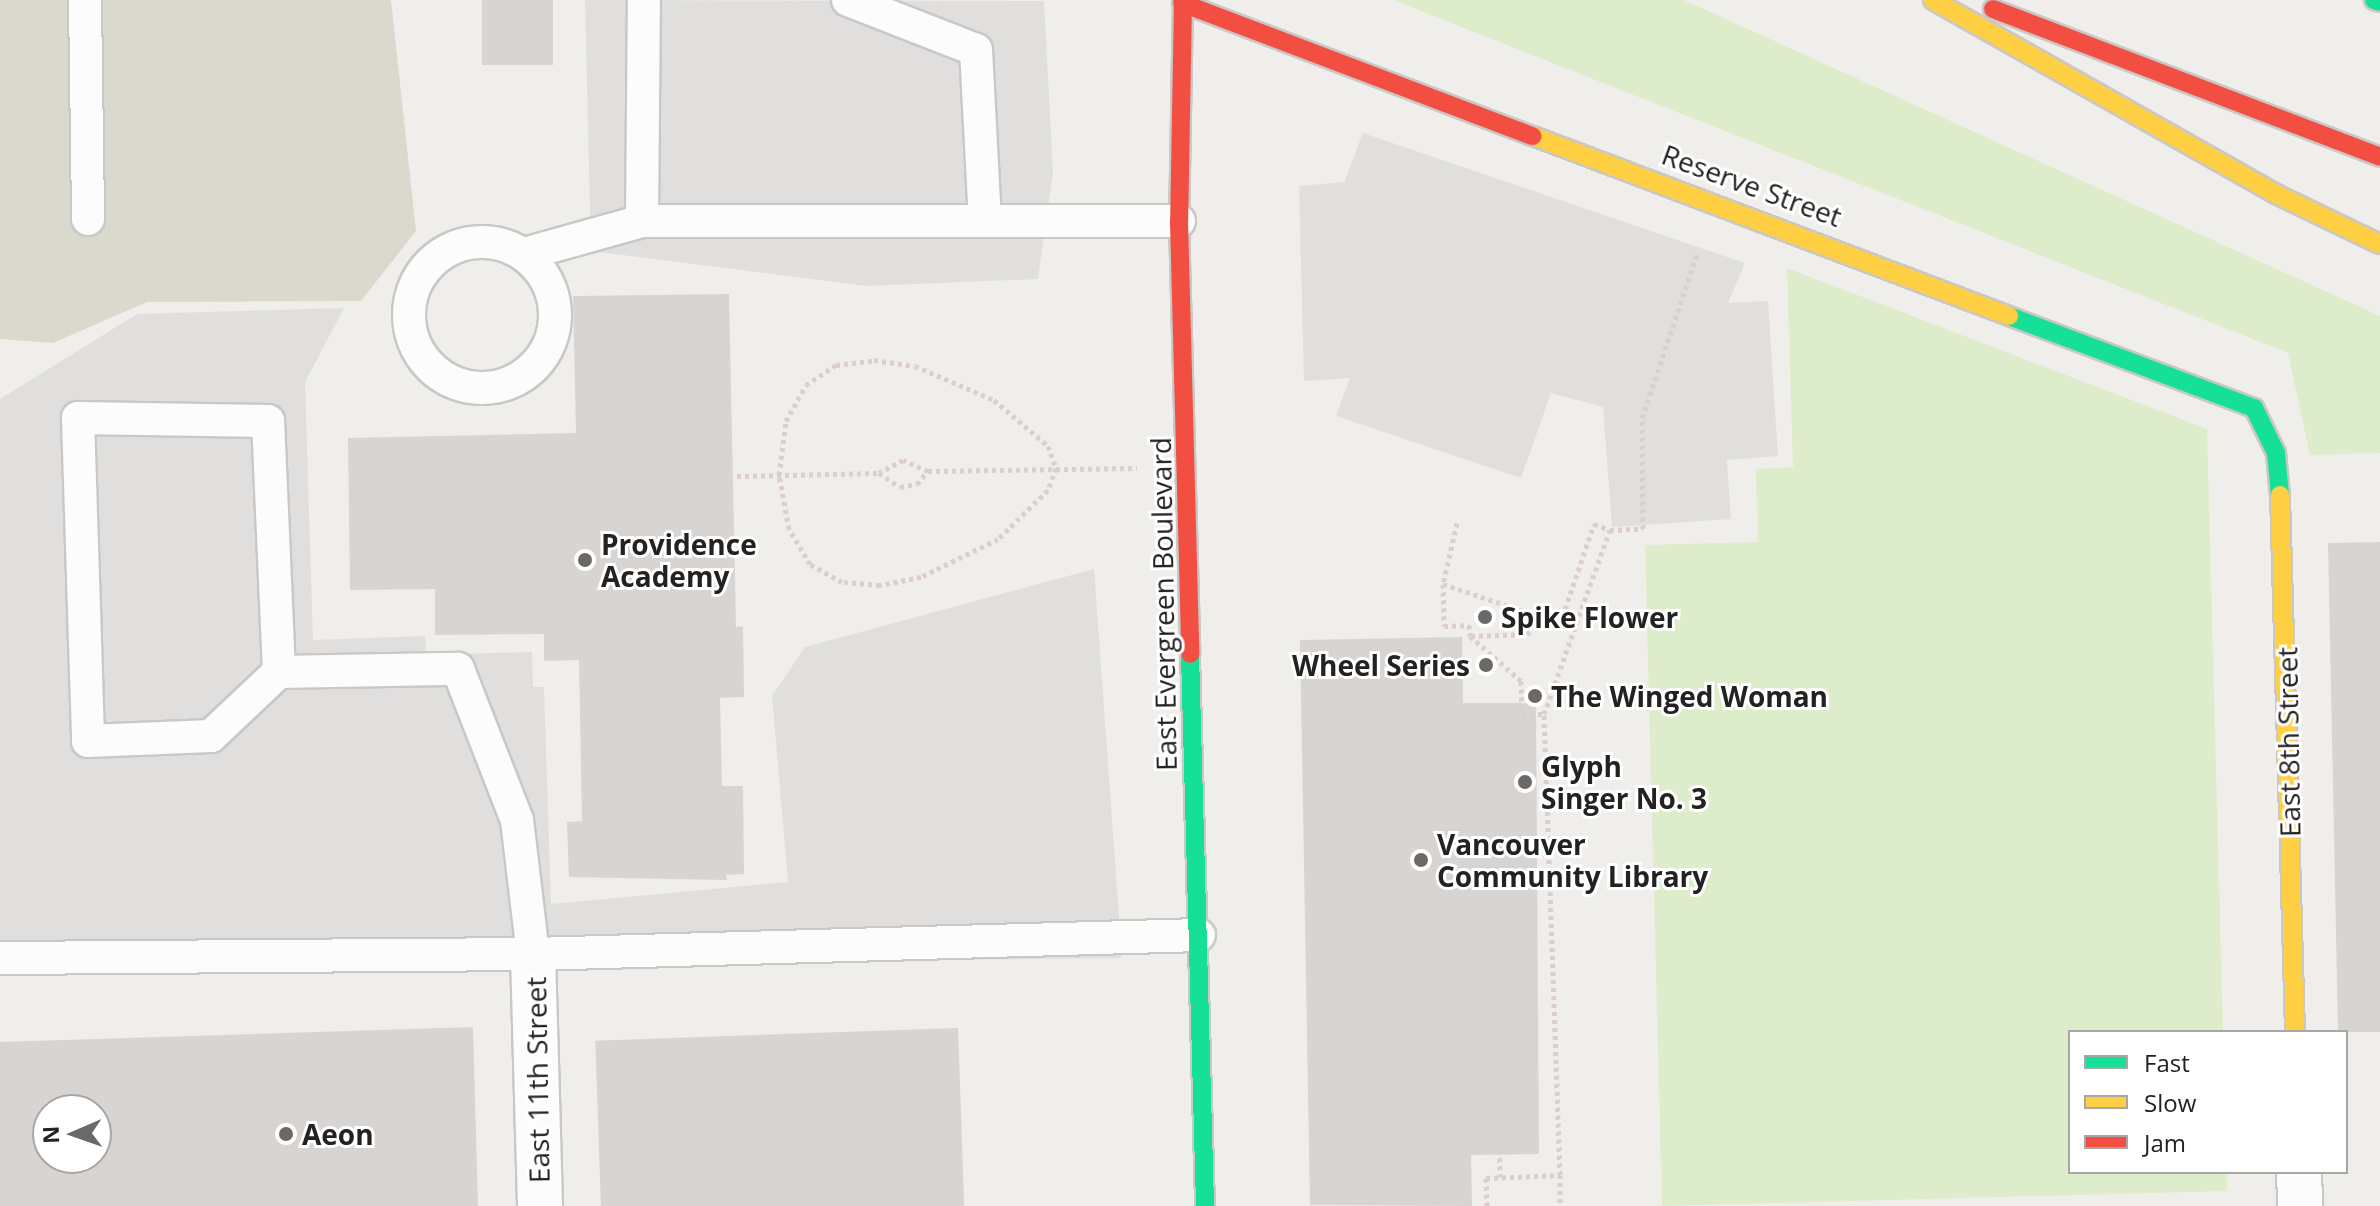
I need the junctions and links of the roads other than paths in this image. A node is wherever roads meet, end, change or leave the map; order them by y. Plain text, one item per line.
1 (85, 0) edge
2 (644, 0) edge
3 (848, 0) edge
4 (1933, 0) edge
5 (1969, 0) edge
6 (2374, 0) edge
7 (1182, 1) edge
8 (2380, 2) edge
9 (2380, 157) edge
10 (88, 219) dead end
11 (642, 221) junction
12 (985, 221) junction
13 (1179, 221) junction
14 (2380, 244) edge
15 (524, 254) junction
16 (2276, 453) joint
17 (279, 672) junction
18 (1199, 935) junction
19 (533, 954) junction
20 (0, 958) edge
21 (2295, 1030) edge
22 (2299, 1174) edge
23 (540, 1206) edge
24 (1205, 1206) edge
25 (2300, 1206) edge

1 - 10 lane
2 - 11 lane
3 - 12 lane
4 - 14 main road
5 - 9 main road
6 - 8 main road
7 - 13 main road, East Evergreen Boulevard
7 - 16 main road, Reserve Street
11 - 12 lane
11 - 15 lane
12 - 13 lane
13 - 18 main road, East Evergreen Boulevard
15 - 15 lane
16 - 21 main road, East 8th Street
17 - 17 lane
17 - 19 lane
18 - 19 lane
18 - 24 main road, East Evergreen Boulevard
19 - 20 lane
19 - 23 street, East 11th Street
22 - 25 street

